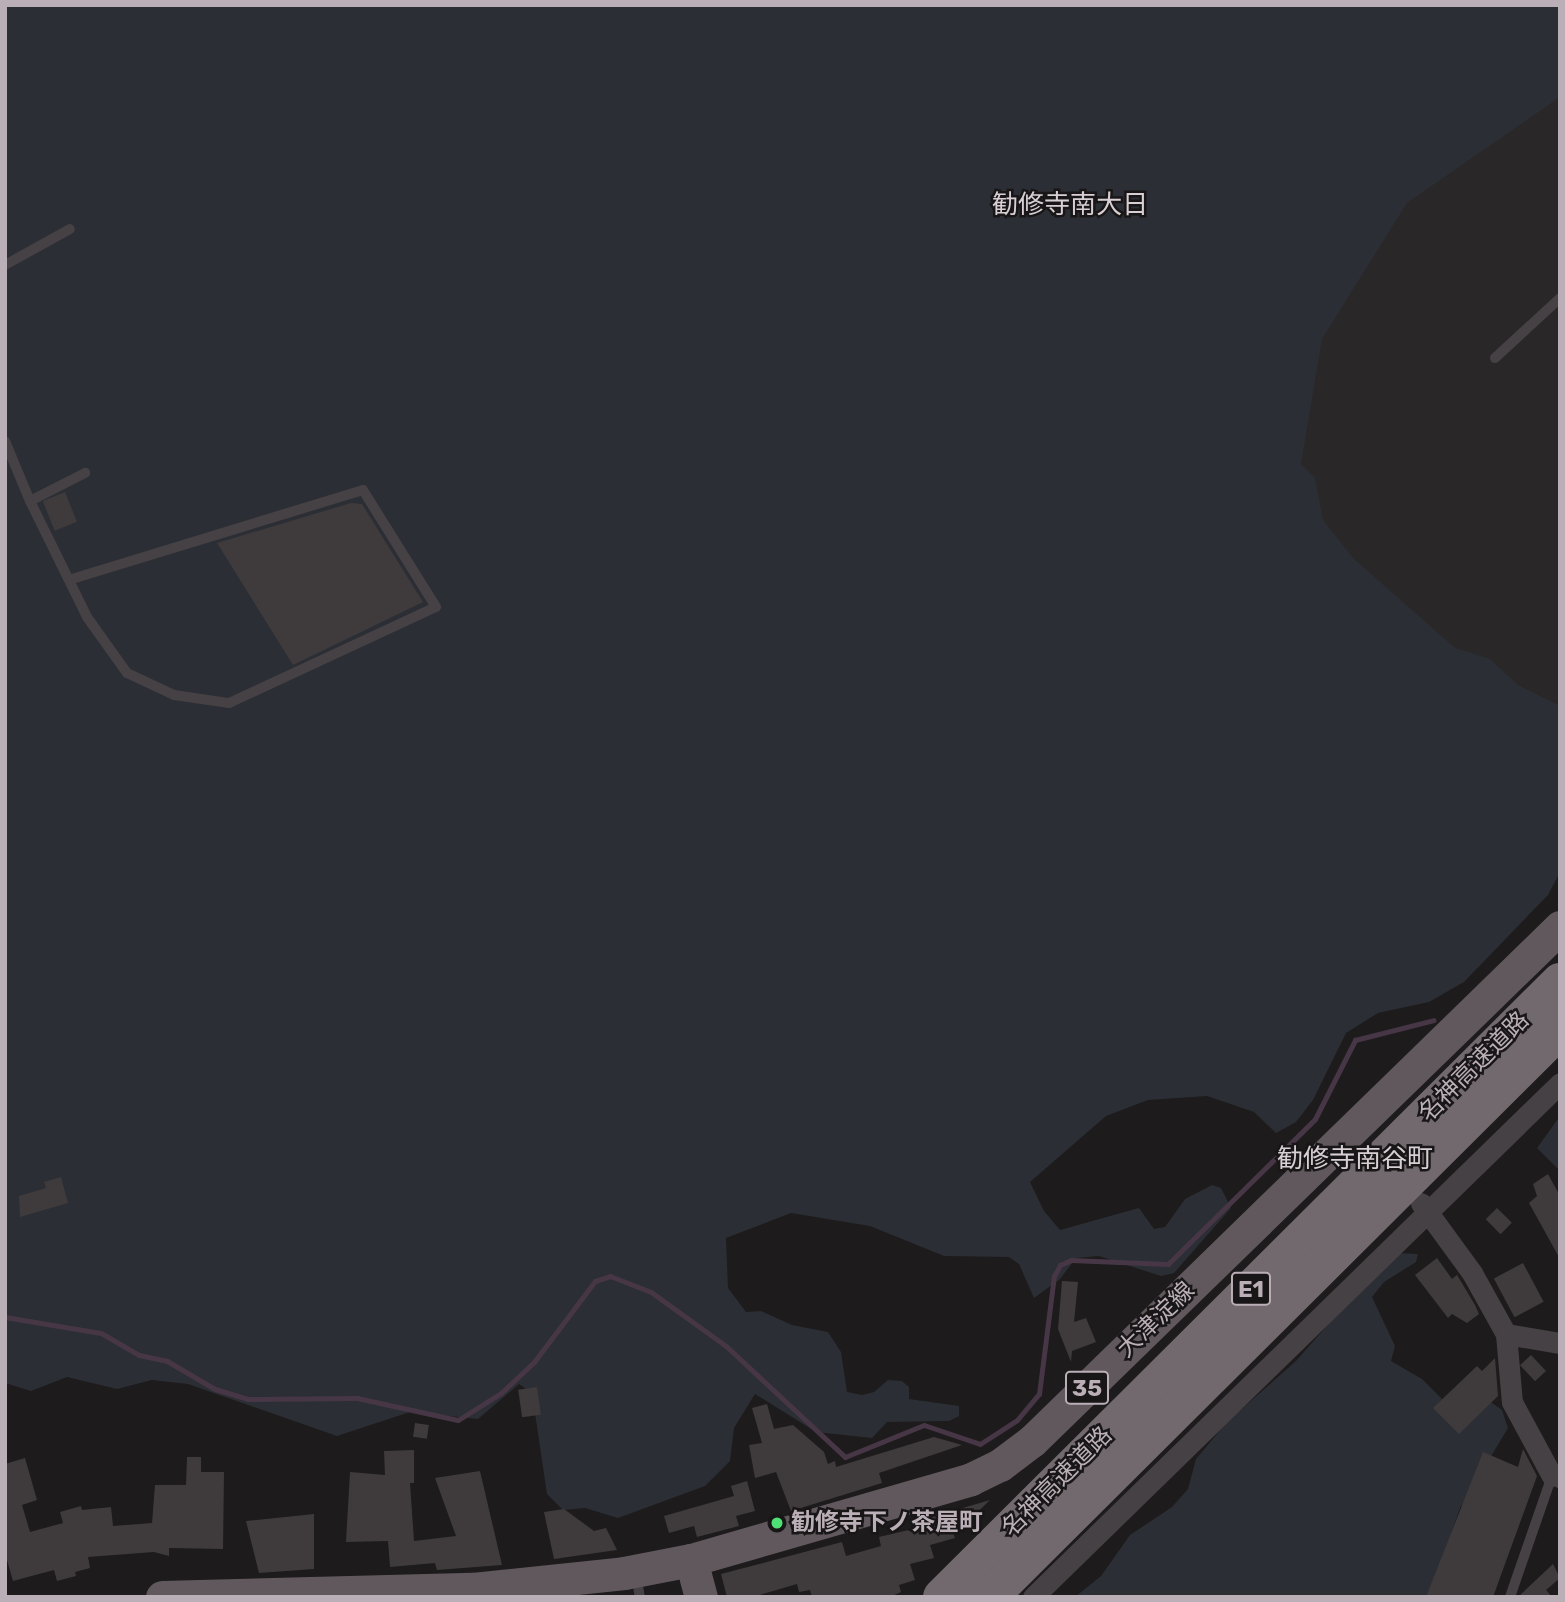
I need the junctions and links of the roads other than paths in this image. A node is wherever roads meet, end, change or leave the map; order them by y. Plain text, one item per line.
1 (70, 229) dead end
2 (5, 265) edge
3 (1560, 298) edge
4 (1495, 358) dead end
5 (5, 441) edge
6 (85, 473) dead end
7 (30, 501) junction
8 (69, 580) junction
9 (1560, 927) edge
10 (1560, 982) edge
11 (1560, 1029) edge
12 (1560, 1083) edge
13 (1425, 1208) junction
14 (1506, 1334) junction
15 (1560, 1343) edge
16 (1556, 1480) edge
17 (691, 1560) junction
18 (638, 1583) edge
19 (162, 1597) edge
20 (701, 1597) edge
21 (942, 1597) edge
22 (989, 1597) edge
23 (1033, 1597) edge
24 (1510, 1597) edge

1 - 2 lane
3 - 4 lane
5 - 7 lane
6 - 7 lane
7 - 8 lane
8 - 8 lane
9 - 17 main road, 大津淀線 / 35
10 - 21 highway, 名神高速道路 / E1
11 - 22 highway, 名神高速道路 / E1
12 - 13 street
13 - 14 street
13 - 23 street
14 - 15 street
14 - 16 street
16 - 24 lane
17 - 18 main road, 大津淀線 / 35
17 - 20 main road
18 - 19 main road, 大津淀線 / 35

